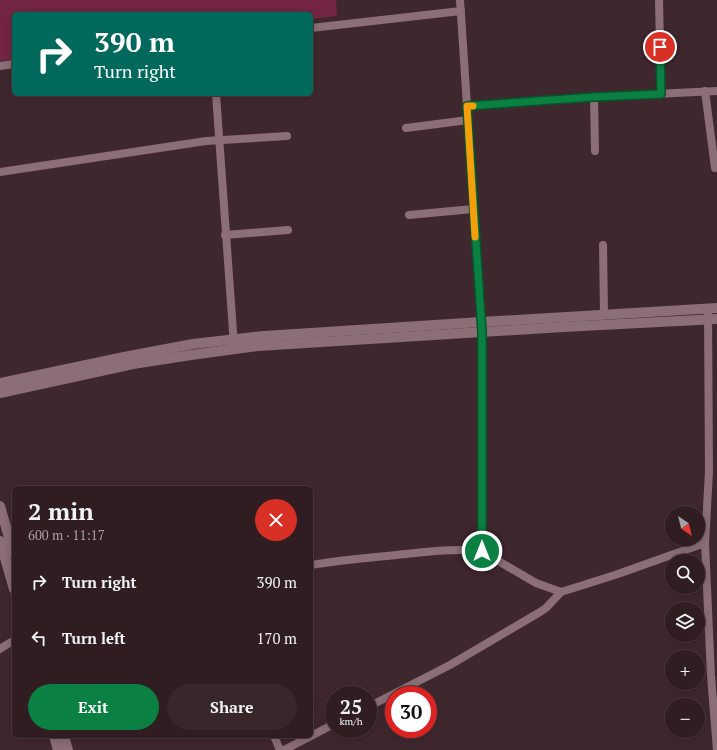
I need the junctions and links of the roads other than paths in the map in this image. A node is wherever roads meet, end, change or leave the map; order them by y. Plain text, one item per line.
1 (460, 0) edge
2 (659, 0) edge
3 (461, 11) junction
4 (313, 28) edge
5 (12, 64) edge
6 (0, 66) edge
7 (717, 90) edge
8 (705, 91) junction
9 (661, 94) junction
10 (216, 96) edge
11 (594, 97) junction
12 (467, 106) junction
13 (468, 120) junction
14 (406, 128) dead end
15 (287, 136) dead end
16 (218, 139) junction
17 (595, 151) dead end
18 (714, 168) dead end
19 (0, 172) edge
20 (473, 209) junction
21 (409, 215) dead end
22 (288, 230) dead end
23 (225, 235) junction
24 (603, 245) dead end
25 (712, 308) edge
26 (604, 314) junction
27 (712, 320) edge
28 (481, 327) junction
29 (234, 345) junction
30 (0, 383) edge
31 (0, 393) edge
32 (0, 506) edge
33 (0, 541) edge
34 (705, 543) joint
35 (697, 546) edge
36 (12, 548) edge
37 (482, 551) junction
38 (313, 565) edge
39 (12, 582) edge
40 (561, 592) junction
41 (12, 642) edge
42 (0, 650) edge
43 (377, 702) edge
44 (325, 729) edge
45 (313, 735) edge
46 (55, 738) edge
47 (65, 738) edge
48 (275, 738) edge
49 (307, 738) edge
50 (58, 750) edge
51 (68, 750) edge
52 (280, 750) edge
53 (284, 750) edge
54 (717, 750) edge

1 - 3 street
2 - 9 street
3 - 4 street
3 - 12 street
5 - 6 street
7 - 8 street
8 - 9 street
8 - 18 street
9 - 11 street
10 - 16 street
11 - 12 street
11 - 17 street
12 - 13 street
13 - 14 street
13 - 20 street
15 - 16 street
16 - 19 street
16 - 23 street
20 - 21 street
20 - 28 street
22 - 23 street
23 - 29 street
24 - 26 street
25 - 26 street
25 - 27 street
26 - 28 street
27 - 28 street
27 - 34 street
28 - 29 street
28 - 37 street
29 - 30 street
29 - 31 street
32 - 36 street
33 - 39 street
34 - 54 street
35 - 40 street
37 - 38 street
37 - 40 street
40 - 43 street
41 - 42 street
44 - 45 street
46 - 50 street
47 - 51 street
48 - 52 street
49 - 53 street

